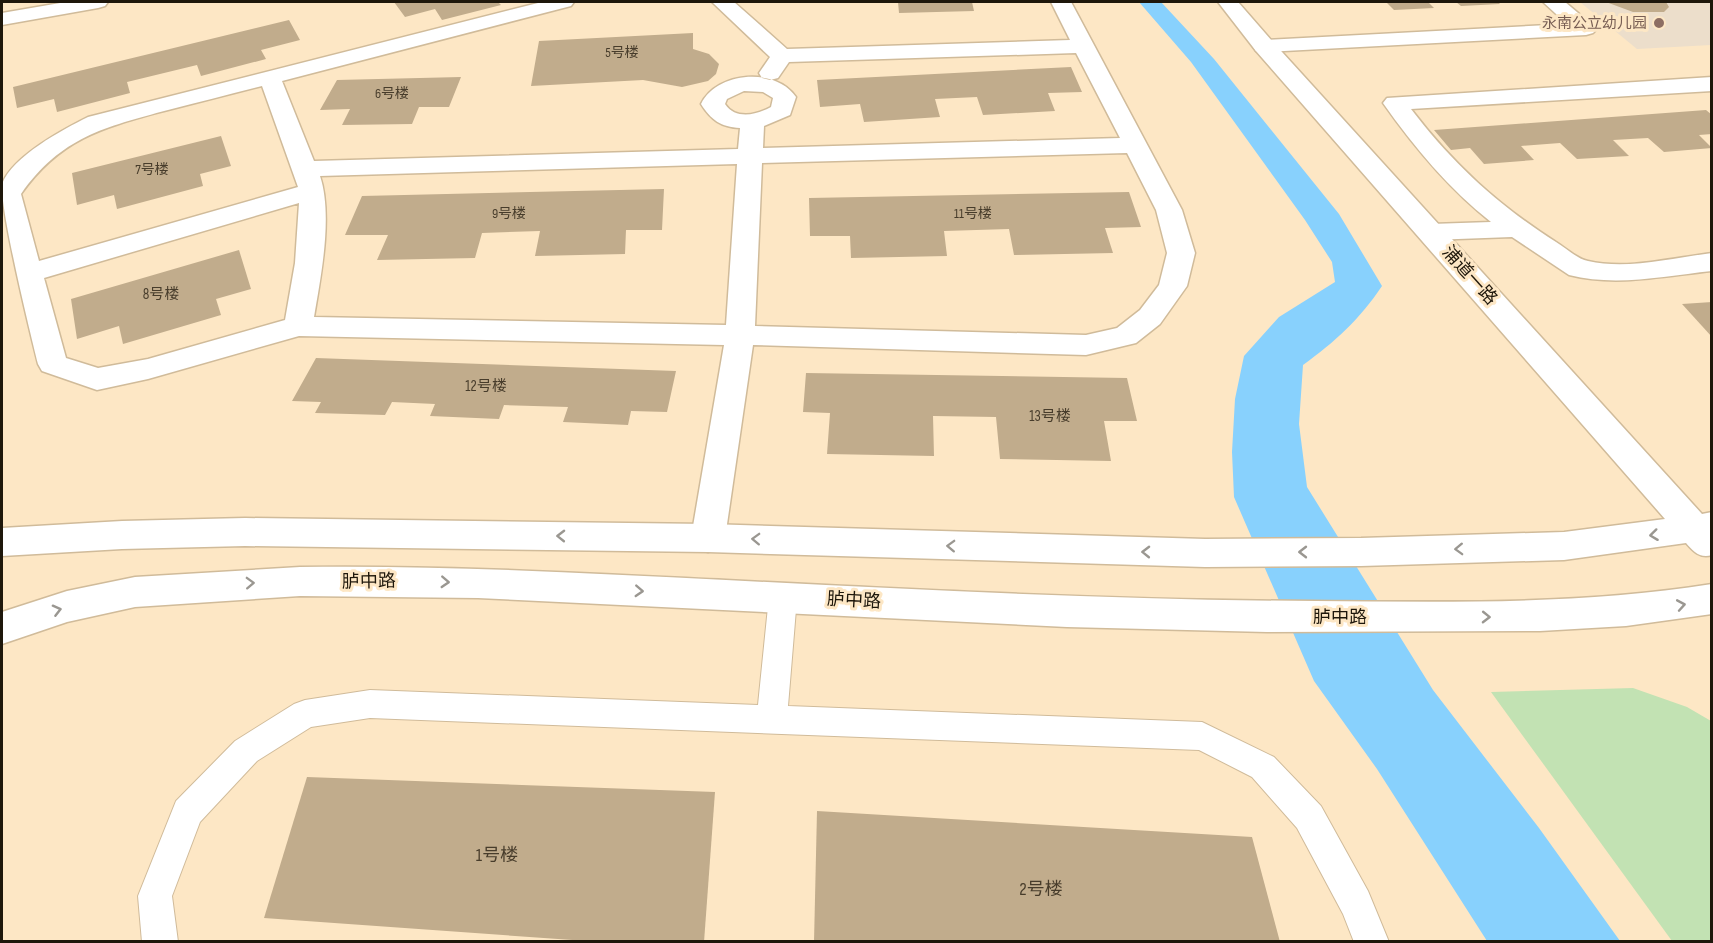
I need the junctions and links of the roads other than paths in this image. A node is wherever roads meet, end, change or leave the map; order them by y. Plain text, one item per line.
1 (98, 2) edge
2 (564, 2) edge
3 (722, 2) edge
4 (1061, 2) edge
5 (1228, 2) edge
6 (1553, 2) edge
7 (2, 19) edge
8 (1084, 46) junction
9 (1264, 46) junction
10 (782, 56) junction
11 (270, 78) junction
12 (762, 84) junction
13 (1712, 84) edge
14 (752, 121) junction
15 (1136, 145) junction
16 (749, 156) junction
17 (309, 180) junction
18 (1516, 229) junction
19 (1431, 232) junction
20 (1712, 262) edge
21 (29, 273) junction
22 (298, 326) junction
23 (740, 335) junction
24 (1707, 535) edge
25 (708, 538) junction
26 (2, 542) edge
27 (783, 597) junction
28 (1712, 599) edge
29 (2, 628) edge
30 (772, 720) junction
31 (160, 942) edge
32 (1372, 942) edge

1 - 7 street
2 - 11 street
3 - 10 street
4 - 8 street
5 - 9 street, 浦道一路
6 - 9 street
8 - 10 street
8 - 15 street
9 - 19 street, 浦道一路
10 - 12 street
11 - 17 street
11 - 21 street
12 - 14 street
12 - 14 street
13 - 18 street
14 - 16 street
15 - 16 street
15 - 23 street
16 - 17 street
16 - 23 street
17 - 21 street
17 - 22 street
18 - 19 street
18 - 20 street
19 - 24 street, 浦道一路
21 - 22 street
22 - 23 street
23 - 25 street
24 -> 25 street
25 -> 26 street
27 -> 28 street, 胪中路
29 -> 27 street, 胪中路
27 - 30 lane
30 - 31 lane
30 - 32 lane

